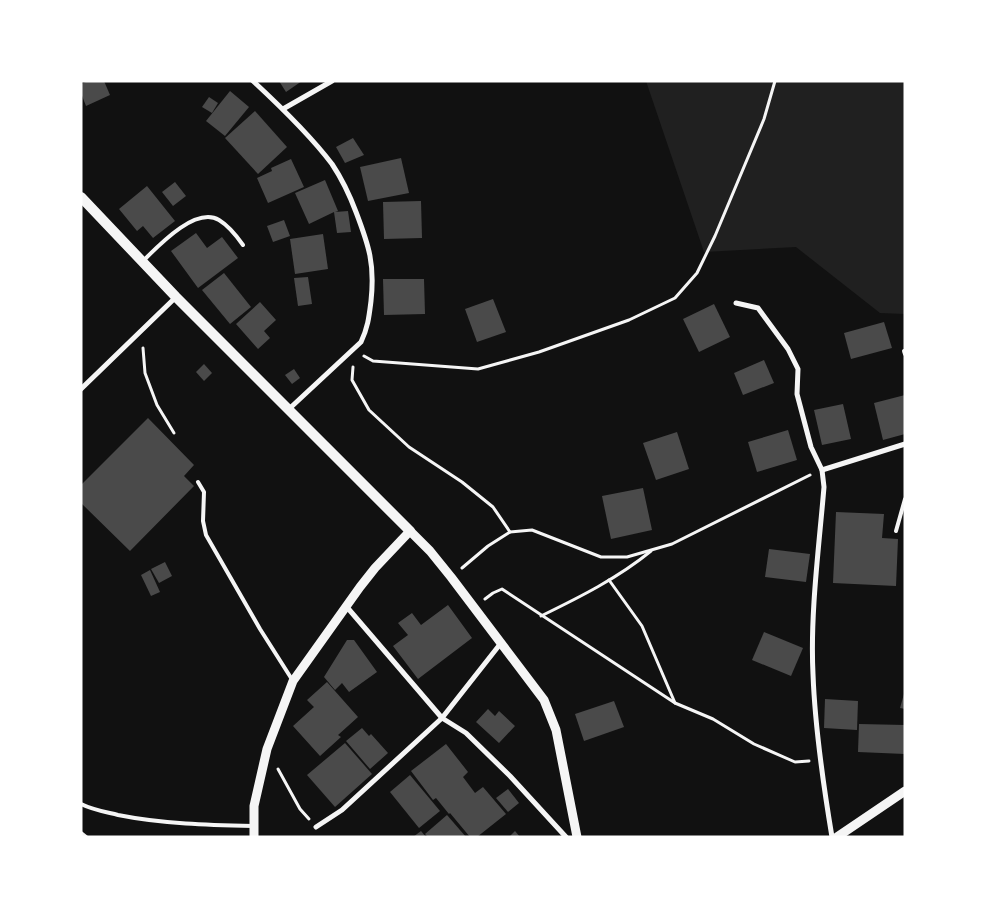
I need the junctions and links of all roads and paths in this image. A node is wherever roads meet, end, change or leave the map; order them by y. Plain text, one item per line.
1 (253, 81) edge
2 (332, 81) edge
3 (776, 81) edge
4 (283, 109) junction
5 (81, 197) edge
6 (243, 244) dead end
7 (142, 261) junction
8 (176, 297) junction
9 (736, 302) dead end
10 (143, 346) dead end
11 (353, 350) junction
12 (81, 389) edge
13 (288, 410) junction
14 (174, 433) dead end
15 (905, 444) edge
16 (822, 470) junction
17 (198, 482) dead end
18 (905, 499) edge
19 (410, 531) junction
20 (896, 531) dead end
21 (510, 532) junction
22 (653, 550) junction
23 (451, 577) junction
24 (609, 580) junction
25 (346, 606) junction
26 (475, 607) junction
27 (542, 616) junction
28 (501, 643) junction
29 (293, 681) junction
30 (675, 703) junction
31 (442, 718) junction
32 (267, 748) junction
33 (820, 760) junction
34 (905, 791) edge
35 (81, 804) edge
36 (254, 826) junction
37 (316, 827) joint
38 (81, 833) edge
39 (86, 837) edge
40 (254, 837) edge
41 (566, 837) edge
42 (577, 837) edge
43 (832, 837) edge
44 (838, 837) edge

1 - 4 street
2 - 4 street
3 - 11 path
4 - 11 street
5 - 7 main road
6 - 7 lane
7 - 8 main road
8 - 12 street
8 - 13 main road
9 - 16 street
10 - 14 path
11 - 13 street
11 - 21 path
13 - 19 main road
15 - 16 street
16 - 22 path
16 - 33 street
17 - 29 lane
18 - 20 lane
19 - 23 street
19 - 25 street
21 - 22 path
21 - 23 path
22 - 24 path
23 - 26 street
24 - 27 path
24 - 30 path
25 - 29 street
25 - 31 street
26 - 27 path
26 - 28 street
27 - 30 path
28 - 31 street
28 - 42 street
29 - 32 street
30 - 33 path
31 - 37 street
31 - 41 street
32 - 36 street
32 - 37 path
33 - 43 street
34 - 44 street
35 - 36 lane
36 - 40 street
38 - 39 lane

